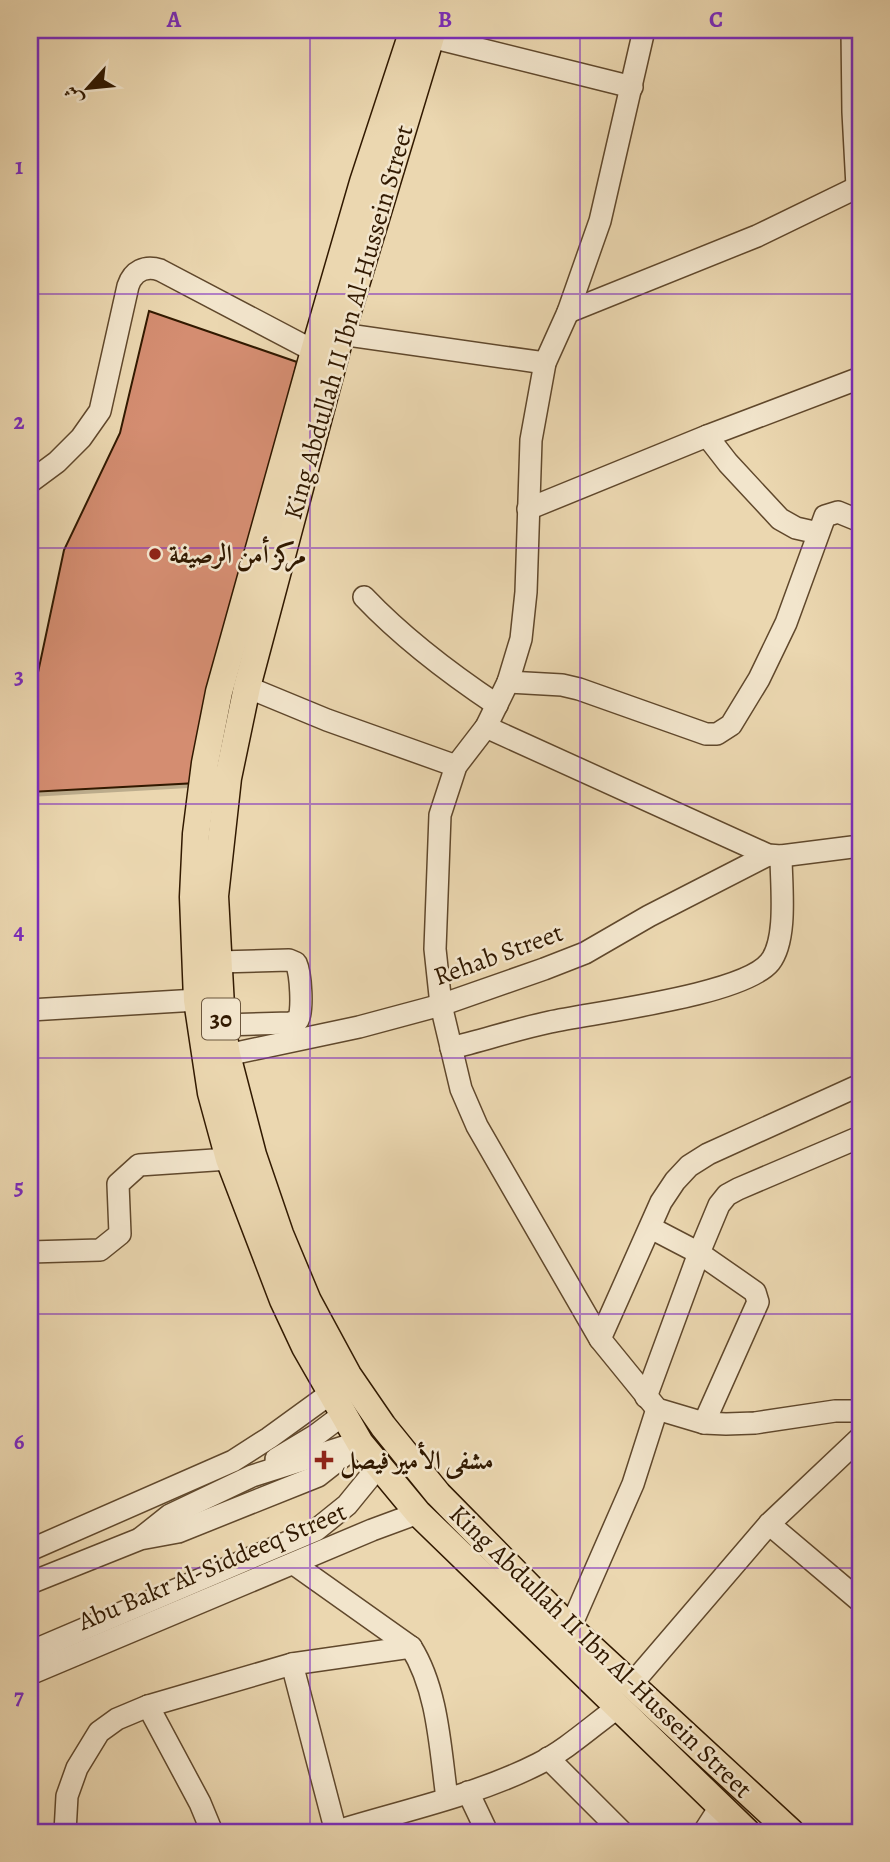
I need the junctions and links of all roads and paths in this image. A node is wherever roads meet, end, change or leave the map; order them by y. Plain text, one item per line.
1 (645, 30) edge
2 (852, 30) edge
3 (426, 32) edge
4 (632, 87) junction
5 (374, 185) junction
6 (859, 186) edge
7 (568, 312) junction
8 (341, 334) junction
9 (314, 351) junction
10 (545, 363) junction
11 (860, 378) edge
12 (707, 436) junction
13 (30, 482) edge
14 (528, 509) junction
15 (860, 521) edge
16 (818, 533) junction
17 (260, 590) junction
18 (364, 597) dead end
19 (508, 682) junction
20 (247, 687) junction
21 (497, 705) junction
22 (486, 727) junction
23 (456, 766) junction
24 (860, 846) edge
25 (775, 856) junction
26 (218, 962) junction
27 (197, 1000) junction
28 (441, 1005) junction
29 (30, 1010) edge
30 (222, 1026) junction
31 (451, 1048) junction
32 (227, 1055) junction
33 (860, 1085) edge
34 (860, 1137) edge
35 (229, 1158) junction
36 (651, 1228) junction
37 (30, 1252) edge
38 (699, 1253) junction
39 (600, 1339) junction
40 (338, 1403) junction
41 (652, 1403) junction
42 (860, 1411) edge
43 (704, 1423) junction
44 (383, 1426) junction
45 (860, 1438) edge
46 (360, 1443) junction
47 (378, 1466) junction
48 (252, 1476) junction
49 (318, 1476) junction
50 (358, 1491) junction
51 (418, 1513) junction
52 (769, 1524) junction
53 (140, 1539) junction
54 (30, 1550) edge
55 (294, 1564) junction
56 (30, 1583) edge
57 (860, 1601) edge
58 (570, 1628) junction
59 (411, 1647) junction
60 (30, 1652) edge
61 (292, 1664) junction
62 (30, 1674) edge
63 (631, 1685) junction
64 (148, 1706) junction
65 (617, 1708) junction
66 (548, 1758) junction
67 (458, 1795) junction
68 (720, 1807) junction
69 (65, 1832) edge
70 (212, 1832) edge
71 (335, 1832) edge
72 (487, 1832) edge
73 (622, 1832) edge
74 (704, 1832) edge
75 (747, 1832) edge
76 (790, 1832) edge

1 - 4 street
2 - 6 street
3 - 4 street
3 - 5 main road, King Abdullah II Ibn Al-Hussein Street / 30
4 - 7 street
5 - 8 main road, King Abdullah II Ibn Al-Hussein Street / 30
5 - 9 main road, King Abdullah II Ibn Al-Hussein Street / 30
6 - 7 street
7 - 10 street
8 - 10 street
8 - 17 main road, King Abdullah II Ibn Al-Hussein Street / 30
9 - 13 street
9 - 17 main road, King Abdullah II Ibn Al-Hussein Street / 30
10 - 14 street
11 - 12 street
12 - 14 street
12 - 16 street
14 - 19 street
15 - 16 street
16 - 19 street
17 - 20 main road, King Abdullah II Ibn Al-Hussein Street / 30
17 - 27 main road, King Abdullah II Ibn Al-Hussein Street / 30
18 - 21 street
19 - 21 street
20 - 23 street
20 - 26 main road, King Abdullah II Ibn Al-Hussein Street / 30
21 - 22 street
22 - 23 street
22 - 25 street
23 - 28 street
24 - 25 street
25 - 28 street, Rehab Street
25 - 31 street
26 - 30 main road, King Abdullah II Ibn Al-Hussein Street / 30
26 - 30 street
27 - 29 street
27 - 35 main road, King Abdullah II Ibn Al-Hussein Street / 30
28 - 31 street
28 - 32 street, Rehab Street
30 - 32 main road, King Abdullah II Ibn Al-Hussein Street / 30
31 - 39 street
32 - 44 main road, King Abdullah II Ibn Al-Hussein Street / 30
33 - 36 street
34 - 38 street
35 - 37 street
35 - 40 main road, King Abdullah II Ibn Al-Hussein Street / 30
36 - 38 street
36 - 39 street
38 - 41 street
38 - 43 street
39 - 41 street
40 - 46 main road, King Abdullah II Ibn Al-Hussein Street / 30
40 - 48 street
40 - 54 street
41 - 43 street
41 - 58 street
42 - 43 street
44 - 46 main road
44 - 58 main road, King Abdullah II Ibn Al-Hussein Street / 30
45 - 52 street
46 - 47 main road, King Abdullah II Ibn Al-Hussein Street / 30
46 - 48 street
46 - 49 street
47 - 50 street, Abu Bakr Al-Siddeeq Street
47 - 51 main road, King Abdullah II Ibn Al-Hussein Street / 30
48 - 53 street
49 - 50 street
49 - 53 street
50 - 60 street, Abu Bakr Al-Siddeeq Street
51 - 55 street, Abu Bakr Al-Siddeeq Street
51 - 65 main road, King Abdullah II Ibn Al-Hussein Street / 30
52 - 57 street
52 - 63 street
53 - 56 street
55 - 59 street
55 - 62 street, Abu Bakr Al-Siddeeq Street
58 - 63 main road, King Abdullah II Ibn Al-Hussein Street / 30
59 - 61 street
59 - 67 street
61 - 64 street
61 - 71 street
63 - 76 main road, King Abdullah II Ibn Al-Hussein Street / 30
64 - 69 street
64 - 70 street
65 - 66 street
65 - 68 main road, King Abdullah II Ibn Al-Hussein Street / 30
66 - 67 street
66 - 73 street
67 - 71 street
67 - 72 street
68 - 74 street
68 - 75 main road, King Abdullah II Ibn Al-Hussein Street / 30

